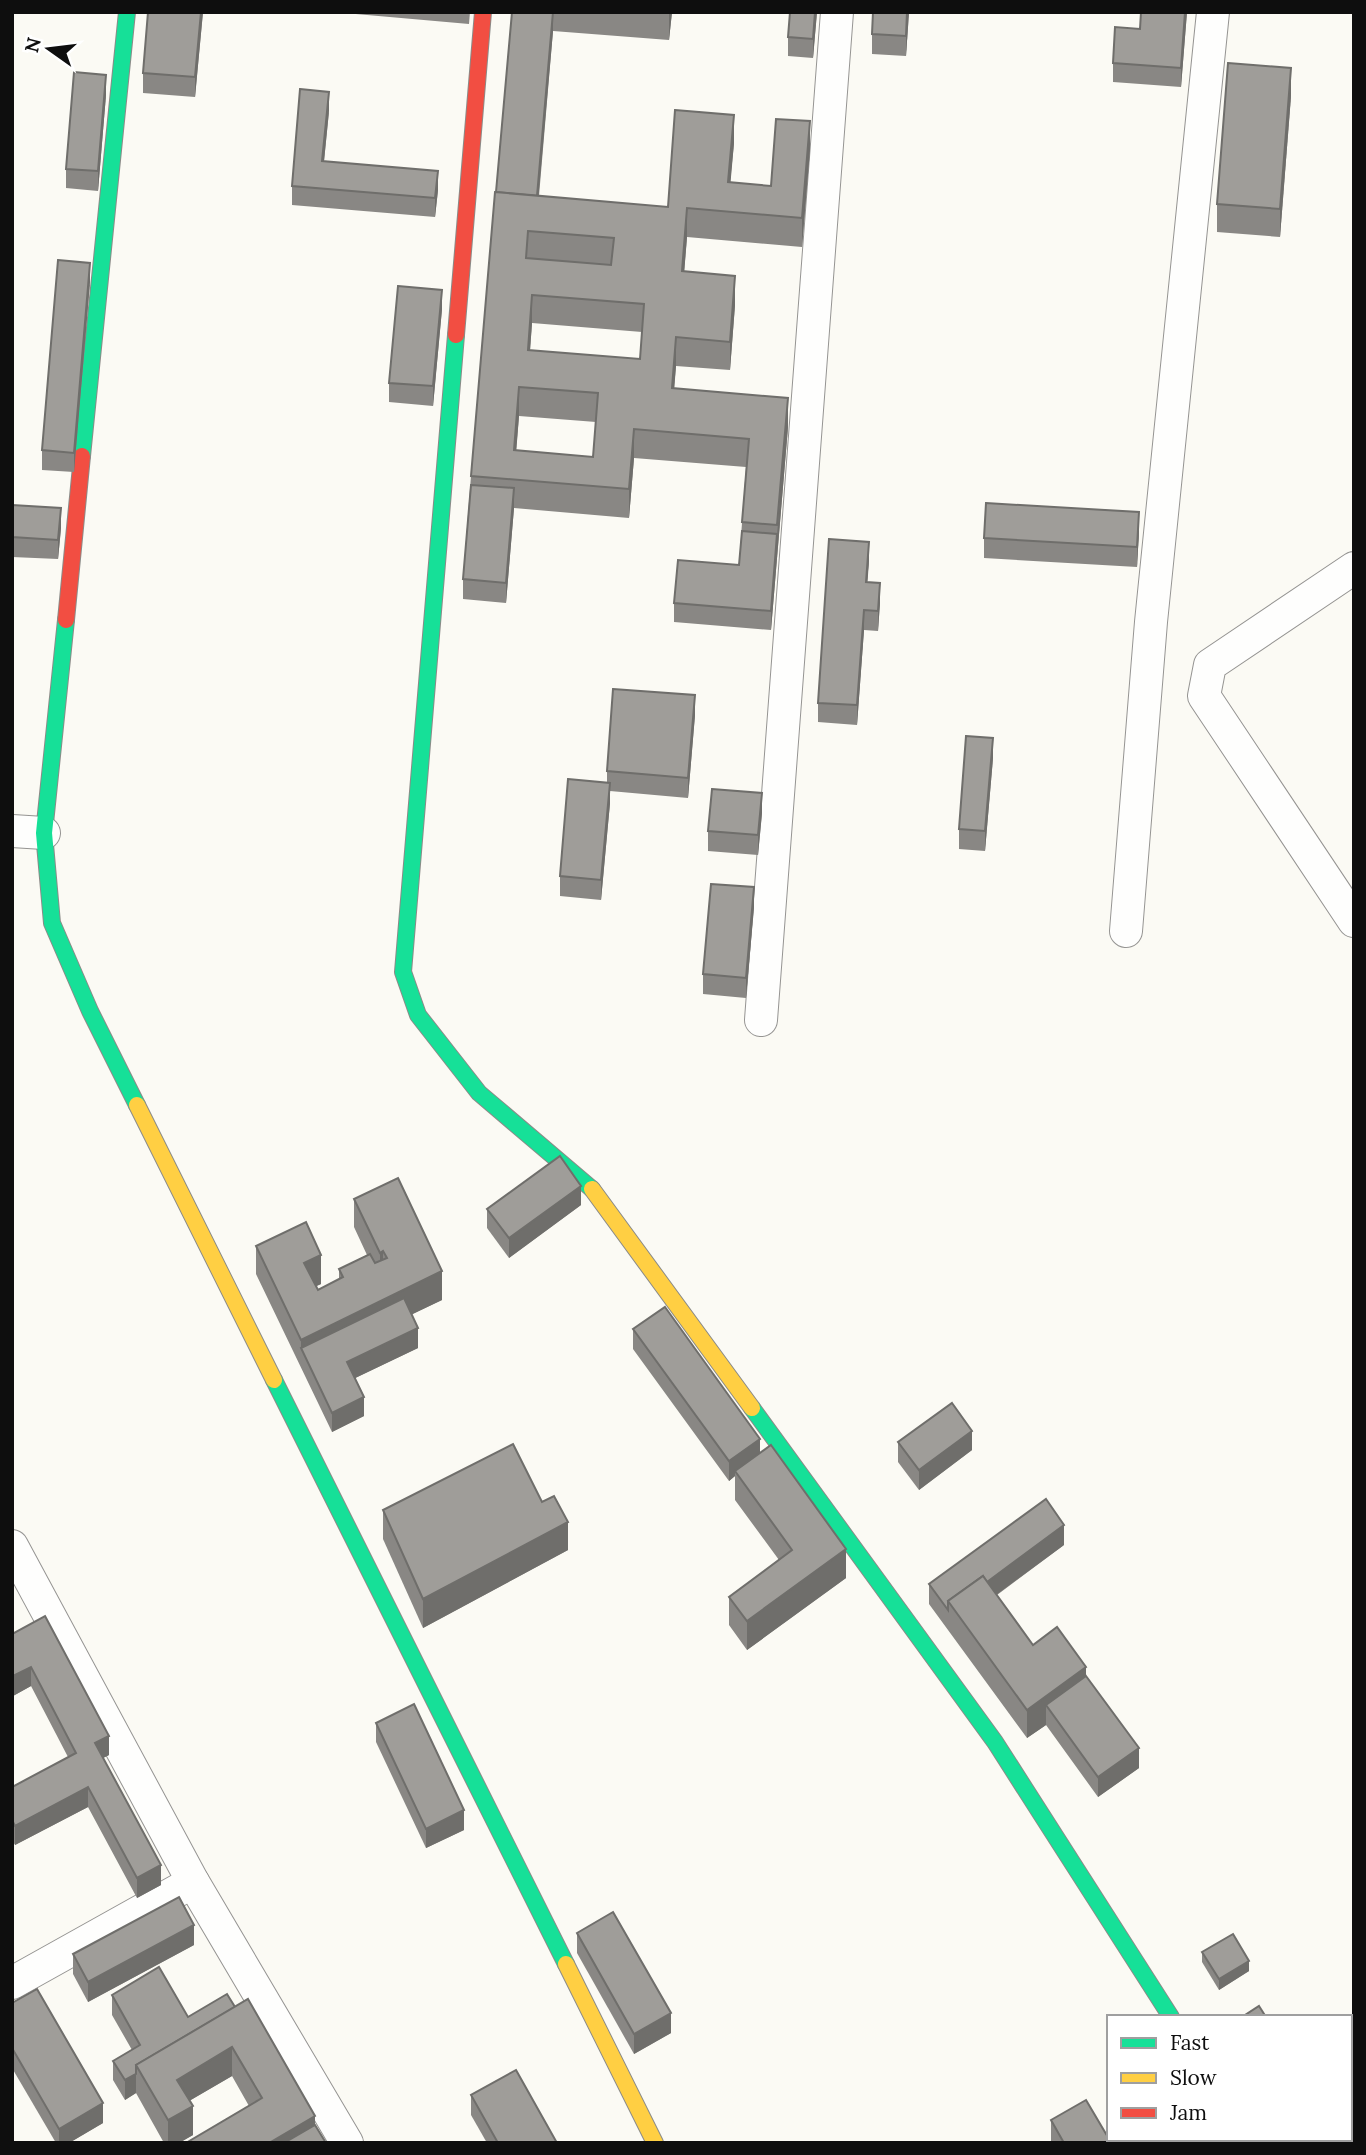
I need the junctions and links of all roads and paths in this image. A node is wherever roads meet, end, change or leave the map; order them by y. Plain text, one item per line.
1 (127, 12) edge
2 (483, 12) edge
3 (837, 12) edge
4 (1213, 12) edge
5 (1354, 568) edge
6 (12, 831) edge
7 (44, 833) junction
8 (1354, 921) edge
9 (1126, 931) dead end
10 (761, 1020) dead end
11 (12, 1546) edge
12 (194, 1882) junction
13 (12, 1983) edge
14 (1170, 2015) edge
15 (347, 2143) edge
16 (655, 2143) edge

1 - 7 street
2 - 14 street
3 - 10 street
4 - 9 street
5 - 8 street
6 - 7 street
7 - 16 street
11 - 12 street
12 - 13 street
12 - 15 street

